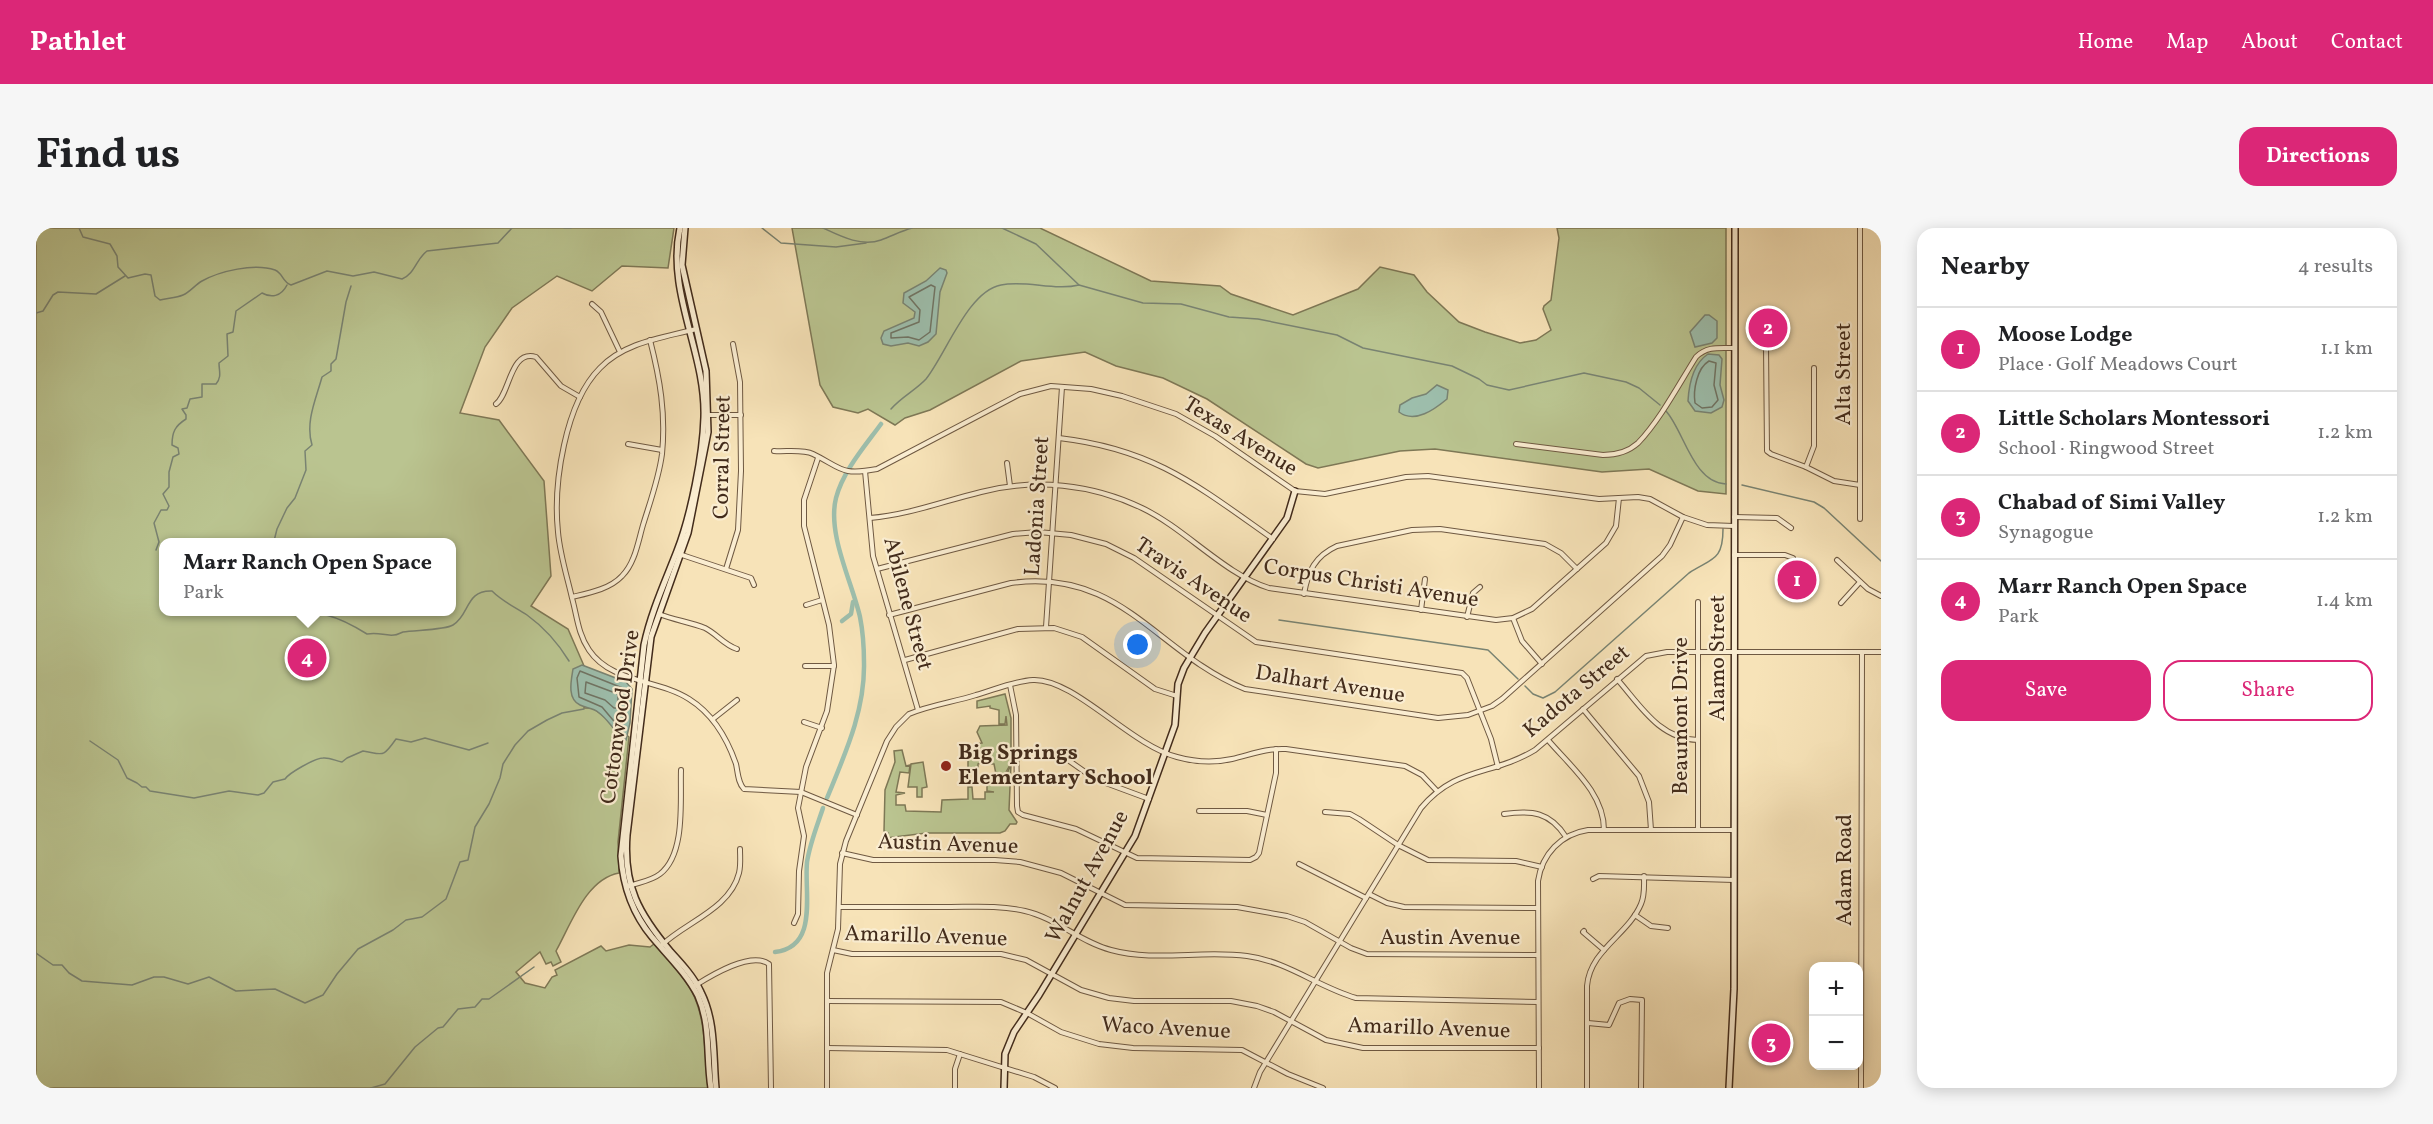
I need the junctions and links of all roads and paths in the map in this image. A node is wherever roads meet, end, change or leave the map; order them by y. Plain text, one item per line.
1 (680, 228) edge
2 (685, 228) edge
3 (1735, 228) edge
4 (1860, 228) edge
5 (592, 304) dead end
6 (693, 330) junction
7 (650, 340) junction
8 (733, 344) dead end
9 (1766, 345) dead end
10 (1734, 348) junction
11 (621, 352) junction
12 (1814, 368) dead end
13 (1062, 387) junction
14 (580, 397) junction
15 (496, 404) dead end
16 (706, 415) junction
17 (741, 416) junction
18 (1059, 438) junction
19 (628, 444) dead end
20 (1516, 444) dead end
21 (662, 450) junction
22 (774, 452) dead end
23 (818, 458) junction
24 (1007, 462) dead end
25 (1806, 467) junction
26 (865, 471) junction
27 (1056, 485) junction
28 (1860, 485) junction
29 (1010, 486) junction
30 (1295, 491) junction
31 (1619, 498) junction
32 (1683, 517) junction
33 (1734, 517) junction
34 (870, 518) junction
35 (1860, 519) dead end
36 (1734, 526) junction
37 (1791, 528) dead end
38 (1053, 532) junction
39 (1273, 539) junction
40 (678, 554) junction
41 (1734, 555) junction
42 (1793, 558) dead end
43 (1837, 560) dead end
44 (726, 569) junction
45 (877, 569) junction
46 (1576, 569) junction
47 (1245, 578) junction
48 (1425, 579) dead end
49 (1049, 580) junction
50 (1860, 582) junction
51 (754, 585) dead end
52 (1480, 587) dead end
53 (1304, 594) junction
54 (1881, 596) edge
55 (572, 597) junction
56 (822, 600) junction
57 (1698, 602) dead end
58 (1841, 603) dead end
59 (806, 605) dead end
60 (1421, 610) junction
61 (656, 613) junction
62 (889, 615) junction
63 (1217, 616) junction
64 (1467, 616) junction
65 (1514, 618) junction
66 (1046, 627) junction
67 (737, 649) dead end
68 (1862, 652) junction
69 (1881, 652) edge
70 (1698, 653) junction
71 (1734, 653) junction
72 (1191, 656) junction
73 (905, 660) junction
74 (1542, 664) junction
75 (805, 666) dead end
76 (834, 666) junction
77 (1617, 679) junction
78 (642, 680) junction
79 (1010, 685) junction
80 (1177, 696) junction
81 (737, 700) dead end
82 (1583, 709) junction
83 (918, 710) junction
84 (1480, 712) junction
85 (713, 719) junction
86 (804, 722) dead end
87 (822, 728) junction
88 (1548, 740) junction
89 (1698, 740) junction
90 (1276, 749) junction
91 (1165, 754) junction
92 (1067, 756) dead end
93 (1498, 767) junction
94 (681, 770) dead end
95 (1437, 790) junction
96 (801, 792) junction
97 (1149, 799) junction
98 (1199, 811) dead end
99 (1324, 812) dead end
100 (1267, 814) junction
101 (1504, 814) dead end
102 (857, 815) junction
103 (1604, 830) junction
104 (1651, 830) junction
105 (1698, 830) junction
106 (1734, 830) junction
107 (1566, 837) junction
108 (1398, 845) junction
109 (740, 849) dead end
110 (842, 853) junction
111 (1125, 853) junction
112 (1299, 864) dead end
113 (1542, 867) junction
114 (1644, 876) junction
115 (1593, 879) dead end
116 (1734, 880) junction
117 (628, 886) junction
118 (1101, 894) junction
119 (1368, 896) junction
120 (839, 907) junction
121 (1538, 908) junction
122 (1635, 915) junction
123 (794, 923) dead end
124 (1668, 928) dead end
125 (1584, 931) dead end
126 (1076, 934) junction
127 (1340, 941) junction
128 (662, 945) junction
129 (833, 950) junction
130 (1604, 951) junction
131 (1539, 955) junction
132 (1052, 974) junction
133 (1315, 981) junction
134 (695, 985) junction
135 (827, 1001) junction
136 (1538, 1002) junction
137 (1026, 1013) junction
138 (1291, 1022) junction
139 (1588, 1023) junction
140 (827, 1048) junction
141 (1539, 1048) junction
142 (960, 1054) junction
143 (1266, 1063) junction
144 (1004, 1068) junction
145 (711, 1088) edge
146 (716, 1088) edge
147 (771, 1088) edge
148 (827, 1088) edge
149 (955, 1088) edge
150 (1004, 1088) edge
151 (1055, 1088) edge
152 (1254, 1088) edge
153 (1323, 1088) edge
154 (1539, 1088) edge
155 (1587, 1088) edge
156 (1641, 1088) edge
157 (1730, 1088) edge
158 (1861, 1088) edge

1 - 6 street, Cottonwood Drive
2 - 6 street, Cottonwood Drive
3 - 10 street, Alamo Street
4 - 28 street, Alta Street
5 - 11 street
6 - 7 street
6 - 16 street, Cottonwood Drive
7 - 11 street
7 - 21 street
8 - 17 street, Corral Street
9 - 25 street
10 - 20 street
10 - 33 street, Alamo Street
11 - 14 street
12 - 25 street
13 - 18 street, Ladonia Street
13 - 26 street, Texas Avenue
13 - 30 street, Texas Avenue
14 - 15 street
14 - 55 street
16 - 17 street
16 - 40 street, Cottonwood Drive
17 - 44 street, Corral Street
18 - 27 street, Ladonia Street
18 - 39 street
19 - 21 street
21 - 55 street
22 - 23 street, Texas Avenue
23 - 26 street, Texas Avenue
23 - 56 street
24 - 29 street
25 - 28 street
26 - 34 street, Abilene Street
27 - 29 street, Corpus Christi Avenue
27 - 38 street, Ladonia Street
27 - 47 street, Corpus Christi Avenue
28 - 35 street, Alta Street
29 - 34 street, Corpus Christi Avenue
30 - 31 street, Texas Avenue
30 - 39 street, Walnut Avenue
31 - 32 street, Texas Avenue
31 - 46 street
32 - 36 street, Texas Avenue
32 - 74 street, Dalhart Avenue
33 - 36 street, Alamo Street
33 - 37 street
34 - 45 street, Abilene Street
36 - 41 street, Alamo Street
38 - 45 street, Travis Avenue
38 - 49 street, Ladonia Street
38 - 63 street, Travis Avenue
39 - 47 street, Walnut Avenue
40 - 44 street
40 - 61 street, Cottonwood Drive
41 - 42 street
41 - 71 street, Alamo Street
43 - 50 street
44 - 51 street
45 - 62 street, Abilene Street
46 - 53 street
46 - 65 street
47 - 53 street, Corpus Christi Avenue
47 - 63 street, Walnut Avenue
48 - 60 street
49 - 62 street, Dalhart Avenue
49 - 66 street, Ladonia Street
49 - 72 street, Dalhart Avenue
50 - 54 street
50 - 58 street
52 - 64 street
53 - 60 street, Corpus Christi Avenue
55 - 78 street
56 - 59 street
56 - 76 street
57 - 70 street, Beaumont Drive
60 - 64 street, Corpus Christi Avenue
61 - 67 street
61 - 78 street, Cottonwood Drive
62 - 73 street, Abilene Street
63 - 72 street, Walnut Avenue
63 - 84 street, Travis Avenue
64 - 65 street, Corpus Christi Avenue
65 - 74 street
66 - 73 street
66 - 80 street
68 - 69 street, Kadota Street
68 - 71 street, Kadota Street
68 - 158 street, Adam Road
70 - 71 street, Kadota Street
70 - 77 street, Kadota Street
70 - 89 street, Beaumont Drive
71 - 106 street, Alamo Street
72 - 80 street, Walnut Avenue
72 - 84 street, Dalhart Avenue
73 - 83 street, Abilene Street
74 - 84 street, Dalhart Avenue
75 - 76 street
76 - 87 street
77 - 82 street, Kadota Street
77 - 89 street
78 - 85 street
78 - 117 street, Cottonwood Drive
79 - 83 street
79 - 91 street
79 - 111 street
80 - 91 street, Walnut Avenue
81 - 85 street
82 - 88 street, Kadota Street
82 - 104 street
83 - 102 street
84 - 93 street
85 - 96 street
86 - 87 street
87 - 96 street
88 - 93 street, Kadota Street
88 - 103 street
89 - 105 street, Beaumont Drive
90 - 91 street
90 - 95 street
90 - 100 street
91 - 97 street, Walnut Avenue
92 - 97 street
93 - 95 street, Kadota Street
94 - 117 street
95 - 108 street, Kadota Street
96 - 102 street
96 - 123 street
97 - 111 street, Walnut Avenue
98 - 100 street
99 - 108 street
100 - 111 street
101 - 107 street
102 - 110 street
103 - 104 street
103 - 107 street
104 - 105 street
105 - 106 street
106 - 116 street, Alamo Street
107 - 113 street
108 - 113 street
108 - 119 street, Kadota Street
109 - 128 street
110 - 118 street, Austin Avenue
110 - 120 street
111 - 118 street, Walnut Avenue
112 - 119 street
113 - 121 street
114 - 115 street
114 - 116 street
114 - 122 street
116 - 157 street, Alamo Street
117 - 128 street, Cottonwood Drive
118 - 126 street, Walnut Avenue
118 - 127 street, Austin Avenue
119 - 121 street
119 - 127 street, Kadota Street
120 - 126 street
120 - 129 street
121 - 131 street
122 - 124 street
122 - 130 street
125 - 130 street
126 - 132 street, Walnut Avenue
126 - 133 street
127 - 131 street, Austin Avenue
127 - 133 street, Kadota Street
128 - 134 street, Cottonwood Drive
129 - 132 street, Amarillo Avenue
129 - 135 street
130 - 139 street
131 - 136 street
132 - 137 street, Walnut Avenue
132 - 138 street, Amarillo Avenue
133 - 136 street
133 - 138 street, Kadota Street
134 - 145 street, Cottonwood Drive
134 - 146 street, Cottonwood Drive
134 - 147 street
135 - 137 street, Waco Avenue
135 - 140 street
136 - 141 street
137 - 143 street, Waco Avenue
137 - 144 street, Walnut Avenue
138 - 141 street, Amarillo Avenue
138 - 143 street, Kadota Street
139 - 155 street
139 - 156 street
140 - 142 street
140 - 148 street
141 - 154 street
142 - 144 street
142 - 149 street
143 - 152 street, Kadota Street
143 - 153 street, Waco Avenue
144 - 150 street, Walnut Avenue
144 - 151 street

